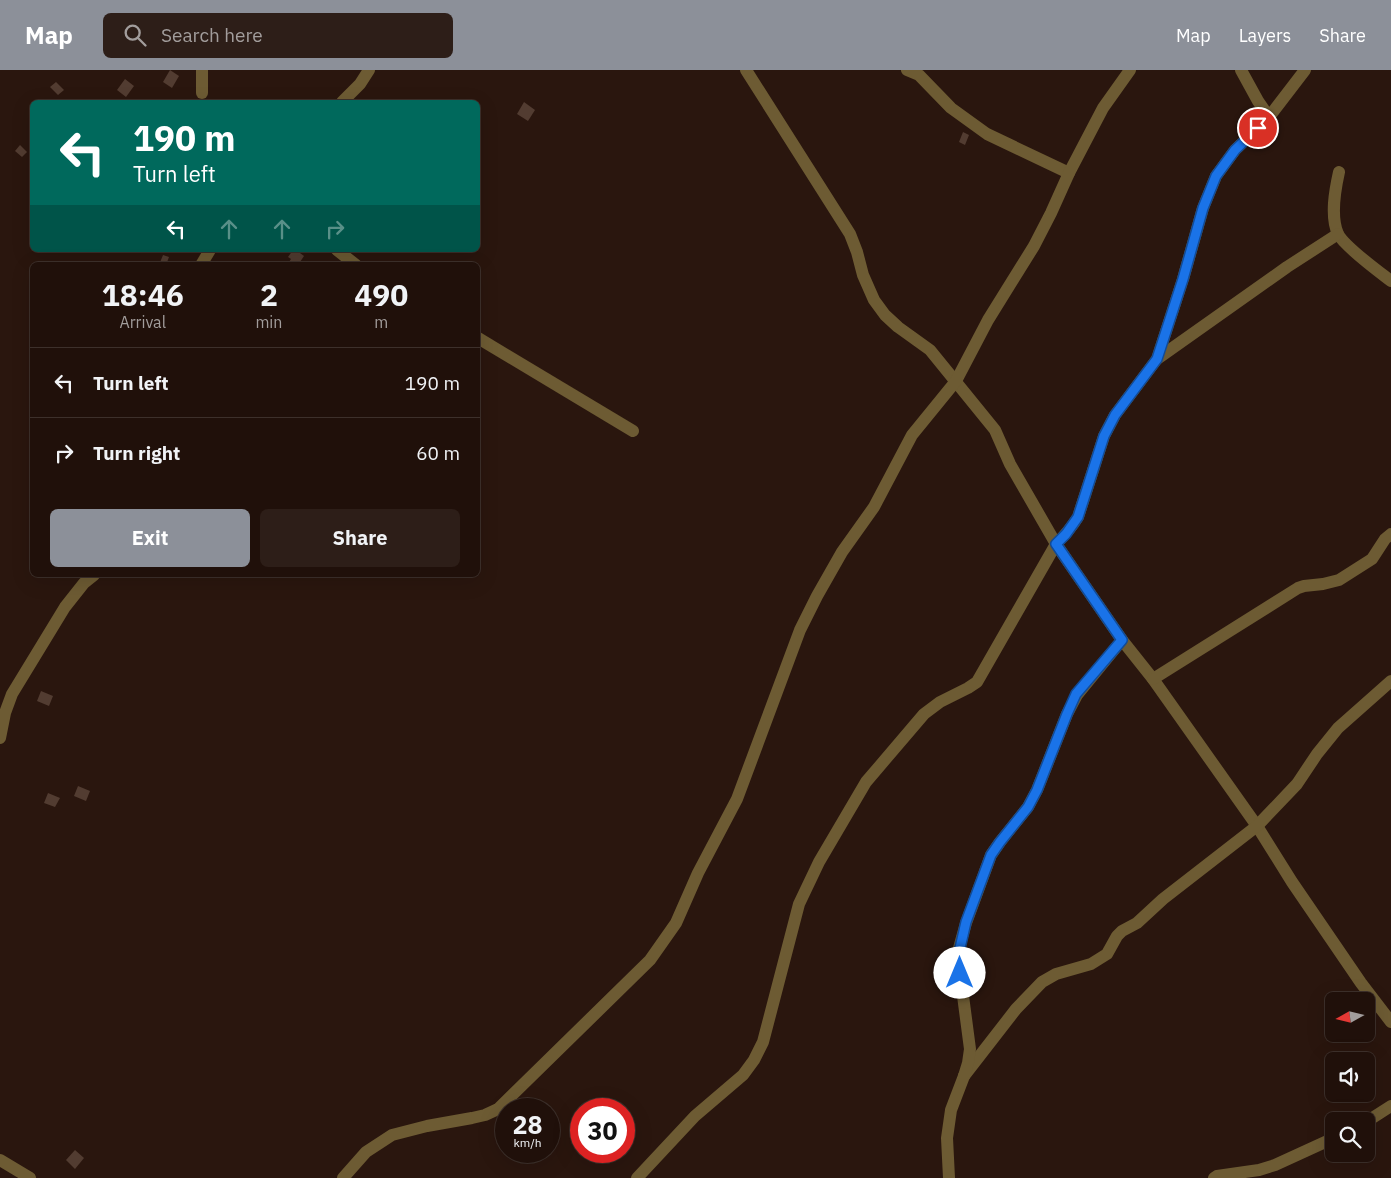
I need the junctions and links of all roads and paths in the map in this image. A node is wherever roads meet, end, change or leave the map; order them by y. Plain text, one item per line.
1 (202, 70) edge
2 (369, 70) edge
3 (746, 70) edge
4 (907, 70) edge
5 (1130, 70) edge
6 (1240, 70) edge
7 (1305, 70) edge
8 (202, 93) dead end
9 (344, 100) edge
10 (1269, 117) junction
11 (1339, 172) dead end
12 (1069, 173) junction
13 (1338, 234) junction
14 (340, 252) edge
15 (352, 262) edge
16 (1391, 281) edge
17 (480, 339) edge
18 (1157, 359) junction
19 (956, 381) junction
20 (633, 431) dead end
21 (1391, 534) edge
22 (1056, 544) junction
23 (92, 577) edge
24 (1122, 640) junction
25 (1153, 679) junction
26 (1391, 681) edge
27 (0, 738) edge
28 (1257, 826) junction
29 (1391, 1022) edge
30 (964, 1076) junction
31 (1391, 1106) edge
32 (1375, 1116) edge
33 (1325, 1142) edge
34 (0, 1160) edge
35 (30, 1178) edge
36 (343, 1178) edge
37 (637, 1178) edge
38 (949, 1178) edge
39 (1214, 1178) edge

1 - 8 street
2 - 9 street
3 - 19 street
4 - 12 street
5 - 12 street
6 - 10 street
7 - 10 street
10 - 18 street
11 - 13 street
12 - 19 street
13 - 16 street
13 - 18 street
14 - 15 street
17 - 20 street
18 - 22 street
19 - 22 street
19 - 36 street
21 - 25 street
22 - 24 street
22 - 37 street
23 - 27 street
24 - 25 street
24 - 30 street
25 - 28 street
26 - 28 street
28 - 29 street
28 - 30 street
30 - 38 street
31 - 32 street
33 - 39 street
34 - 35 street

